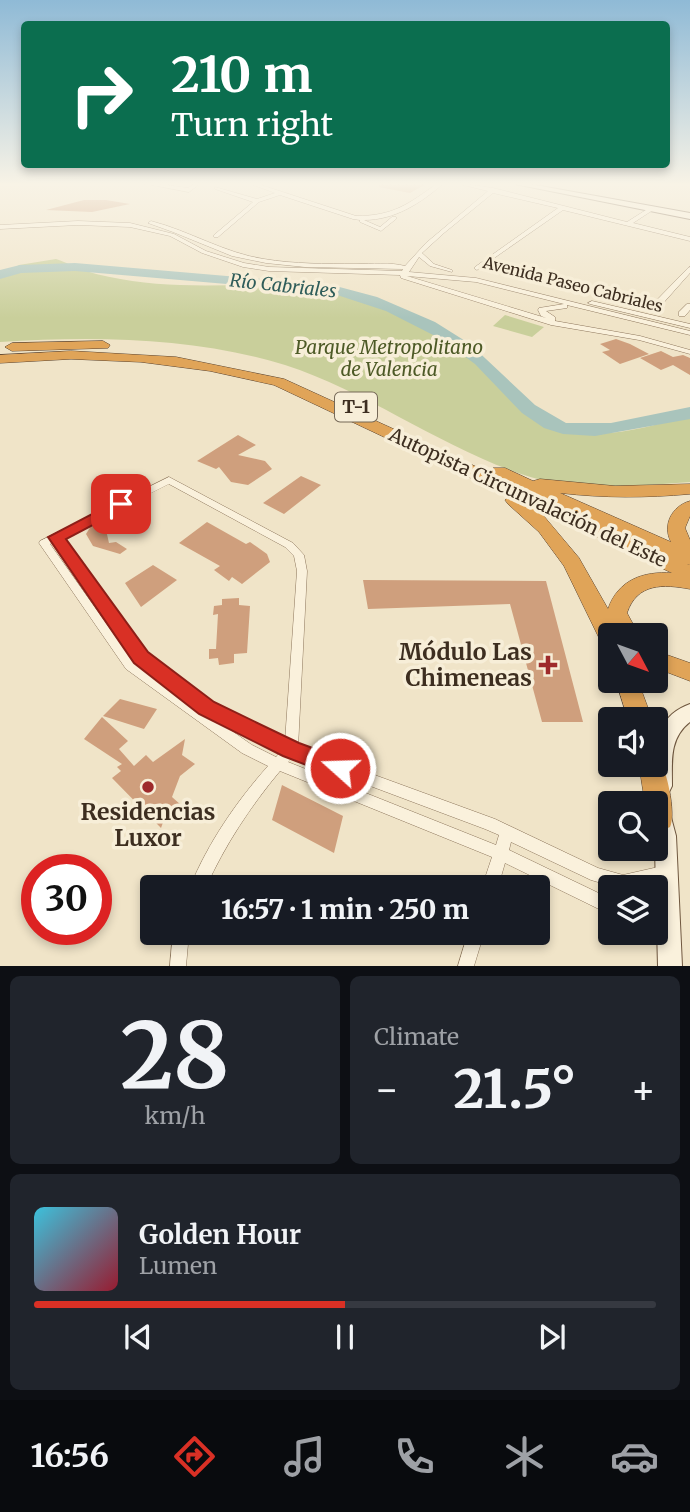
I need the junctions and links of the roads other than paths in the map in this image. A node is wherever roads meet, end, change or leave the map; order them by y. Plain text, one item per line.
1 (142, 228) edge
2 (225, 228) edge
3 (444, 228) edge
4 (448, 228) edge
5 (534, 228) edge
6 (645, 228) edge
7 (216, 236) dead end
8 (690, 239) edge
9 (419, 254) junction
10 (477, 268) dead end
11 (393, 270) junction
12 (405, 270) junction
13 (690, 270) edge
14 (450, 271) junction
15 (419, 274) junction
16 (677, 283) junction
17 (690, 286) edge
18 (690, 306) edge
19 (579, 307) junction
20 (654, 307) dead end
21 (682, 314) dead end
22 (553, 319) junction
23 (690, 326) edge
24 (690, 333) edge
25 (0, 348) edge
26 (690, 349) edge
27 (0, 359) edge
28 (479, 476) junction
29 (514, 479) junction
30 (690, 489) edge
31 (690, 507) edge
32 (50, 540) junction
33 (690, 550) edge
34 (690, 558) edge
35 (690, 573) edge
36 (690, 582) edge
37 (602, 623) edge
38 (622, 623) edge
39 (668, 664) edge
40 (690, 672) edge
41 (690, 712) edge
42 (291, 750) junction
43 (277, 764) junction
44 (662, 791) edge
45 (507, 832) junction
46 (501, 854) junction
47 (666, 861) edge
48 (667, 872) junction
49 (205, 875) edge
50 (494, 875) edge
51 (667, 875) edge
52 (598, 901) edge
53 (180, 945) edge
54 (472, 945) edge
55 (666, 945) edge
56 (178, 966) edge
57 (466, 966) edge
58 (670, 966) edge

1 - 11 street, Avenida Paseo Cabriales
2 - 7 street
3 - 11 street
4 - 9 street
5 - 10 street
6 - 8 street
9 - 12 street
9 - 14 street
11 - 12 street, Avenida Paseo Cabriales
12 - 14 street, Avenida Paseo Cabriales
12 - 15 street, Avenida Paseo Cabriales
12 - 26 street, Avenida Paseo Cabriales
13 - 16 street
14 - 23 street, Avenida Paseo Cabriales
15 - 19 street, Avenida Paseo Cabriales
15 - 22 street, Avenida Paseo Cabriales
16 - 17 street
16 - 20 street
18 - 21 street
19 - 22 street
19 - 24 street, Avenida Paseo Cabriales
22 - 26 street, Avenida Paseo Cabriales
25 - 29 highway, Autopista Circunvalación del Este / T-1
27 - 28 highway, Autopista Circunvalación del Este / T-1
28 - 35 highway, Autopista Circunvalación del Este / T-1
28 - 37 highway
29 - 30 highway
29 - 34 highway, Autopista Circunvalación del Este / T-1
31 - 33 highway
32 - 42 street
32 - 42 street
32 - 43 street
36 - 38 highway
39 - 40 highway
41 - 44 main road
42 - 43 street
42 - 45 street
43 - 46 street
43 - 49 street
45 - 46 street
45 - 48 street
46 - 50 street
46 - 52 street
47 - 48 main road
48 - 51 main road
53 - 56 street
54 - 57 street
55 - 58 main road

